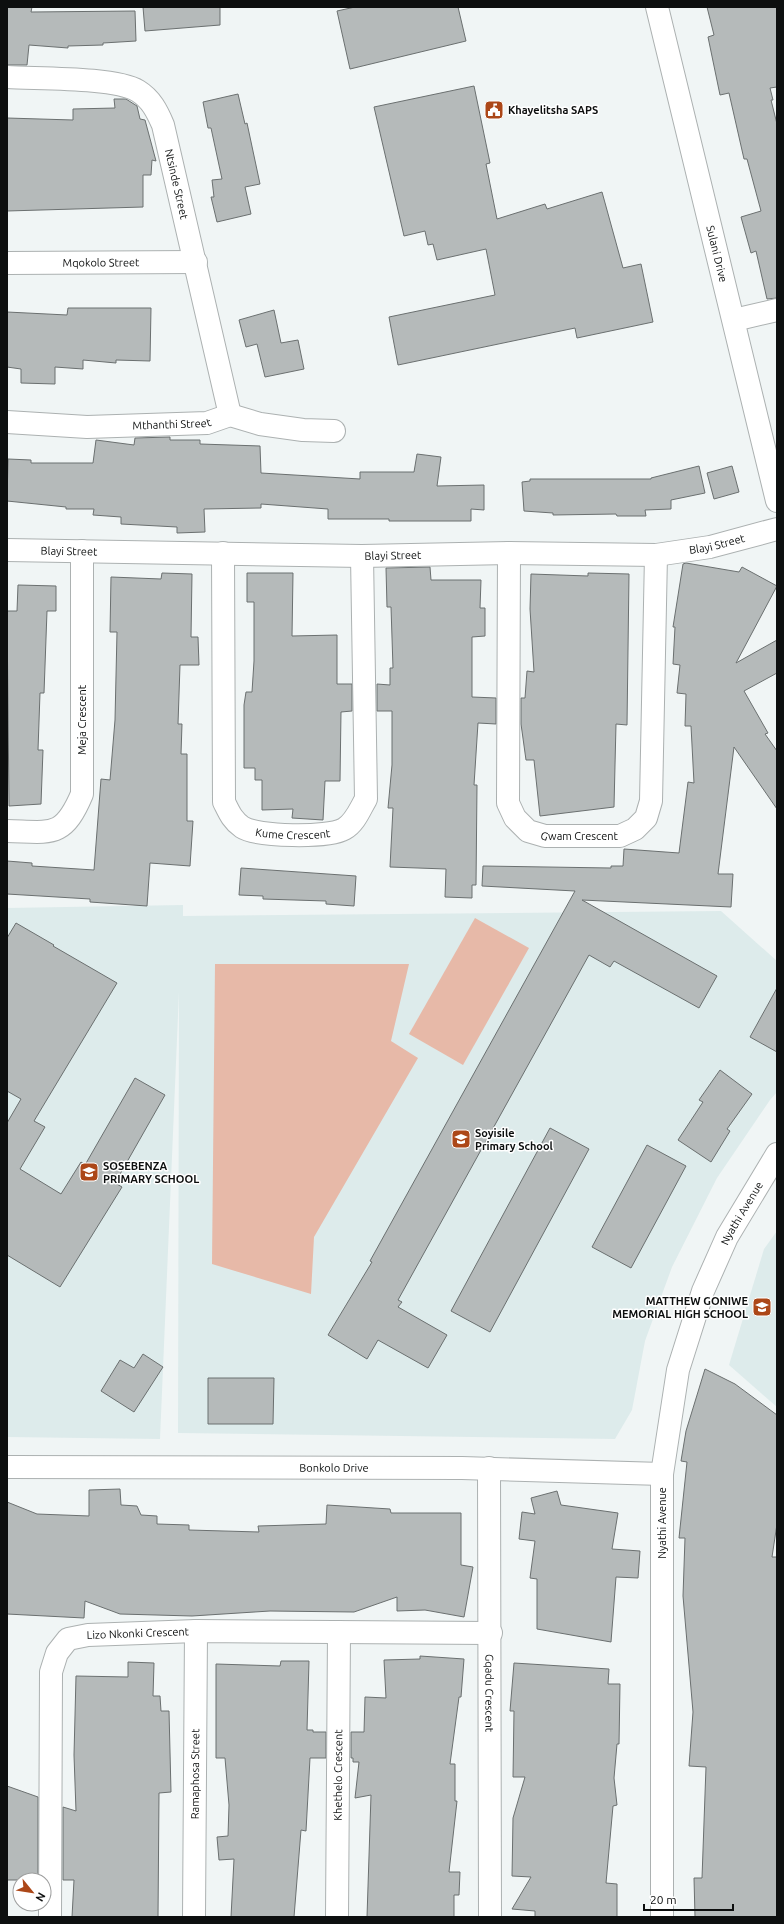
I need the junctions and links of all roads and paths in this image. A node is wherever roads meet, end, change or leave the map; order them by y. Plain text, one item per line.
1 (657, 7) edge
2 (7, 77) edge
3 (196, 262) junction
4 (7, 263) edge
5 (777, 310) edge
6 (734, 320) junction
7 (230, 415) junction
8 (7, 422) edge
9 (334, 431) dead end
10 (777, 501) edge
11 (777, 529) edge
12 (7, 550) edge
13 (82, 551) junction
14 (509, 553) junction
15 (224, 554) junction
16 (656, 554) junction
17 (362, 556) junction
18 (7, 831) edge
19 (777, 1154) edge
20 (7, 1467) edge
21 (489, 1468) junction
22 (662, 1474) junction
23 (196, 1632) junction
24 (339, 1632) junction
25 (491, 1633) junction
26 (50, 1917) edge
27 (194, 1917) edge
28 (336, 1917) edge
29 (490, 1917) edge
30 (662, 1917) edge

1 - 6 street, Sulani Drive
2 - 3 street, Ntsinde Street
3 - 4 street, Mqokolo Street
3 - 7 street, Ntsinde Street
5 - 6 street
6 - 10 street, Sulani Drive
7 - 8 street, Mthanthi Street
7 - 9 street
11 - 16 street, Blayi Street
12 - 13 street, Blayi Street
13 - 15 street, Blayi Street
13 - 18 street, Meja Crescent
14 - 16 street, Blayi Street
14 - 16 street, Gwam Crescent
14 - 17 street, Blayi Street
15 - 17 street, Blayi Street
15 - 17 street, Kume Crescent
19 - 22 street, Nyathi Avenue
20 - 21 street, Bonkolo Drive
21 - 22 street, Bonkolo Drive
21 - 25 street, Gqadu Crescent
22 - 30 street, Nyathi Avenue
23 - 24 street, Lizo Nkonki Crescent
23 - 26 street, Lizo Nkonki Crescent
23 - 27 street, Ramaphosa Street
24 - 25 street, Lizo Nkonki Crescent
24 - 28 street, Khethelo Crescent
25 - 29 street, Gqadu Crescent

